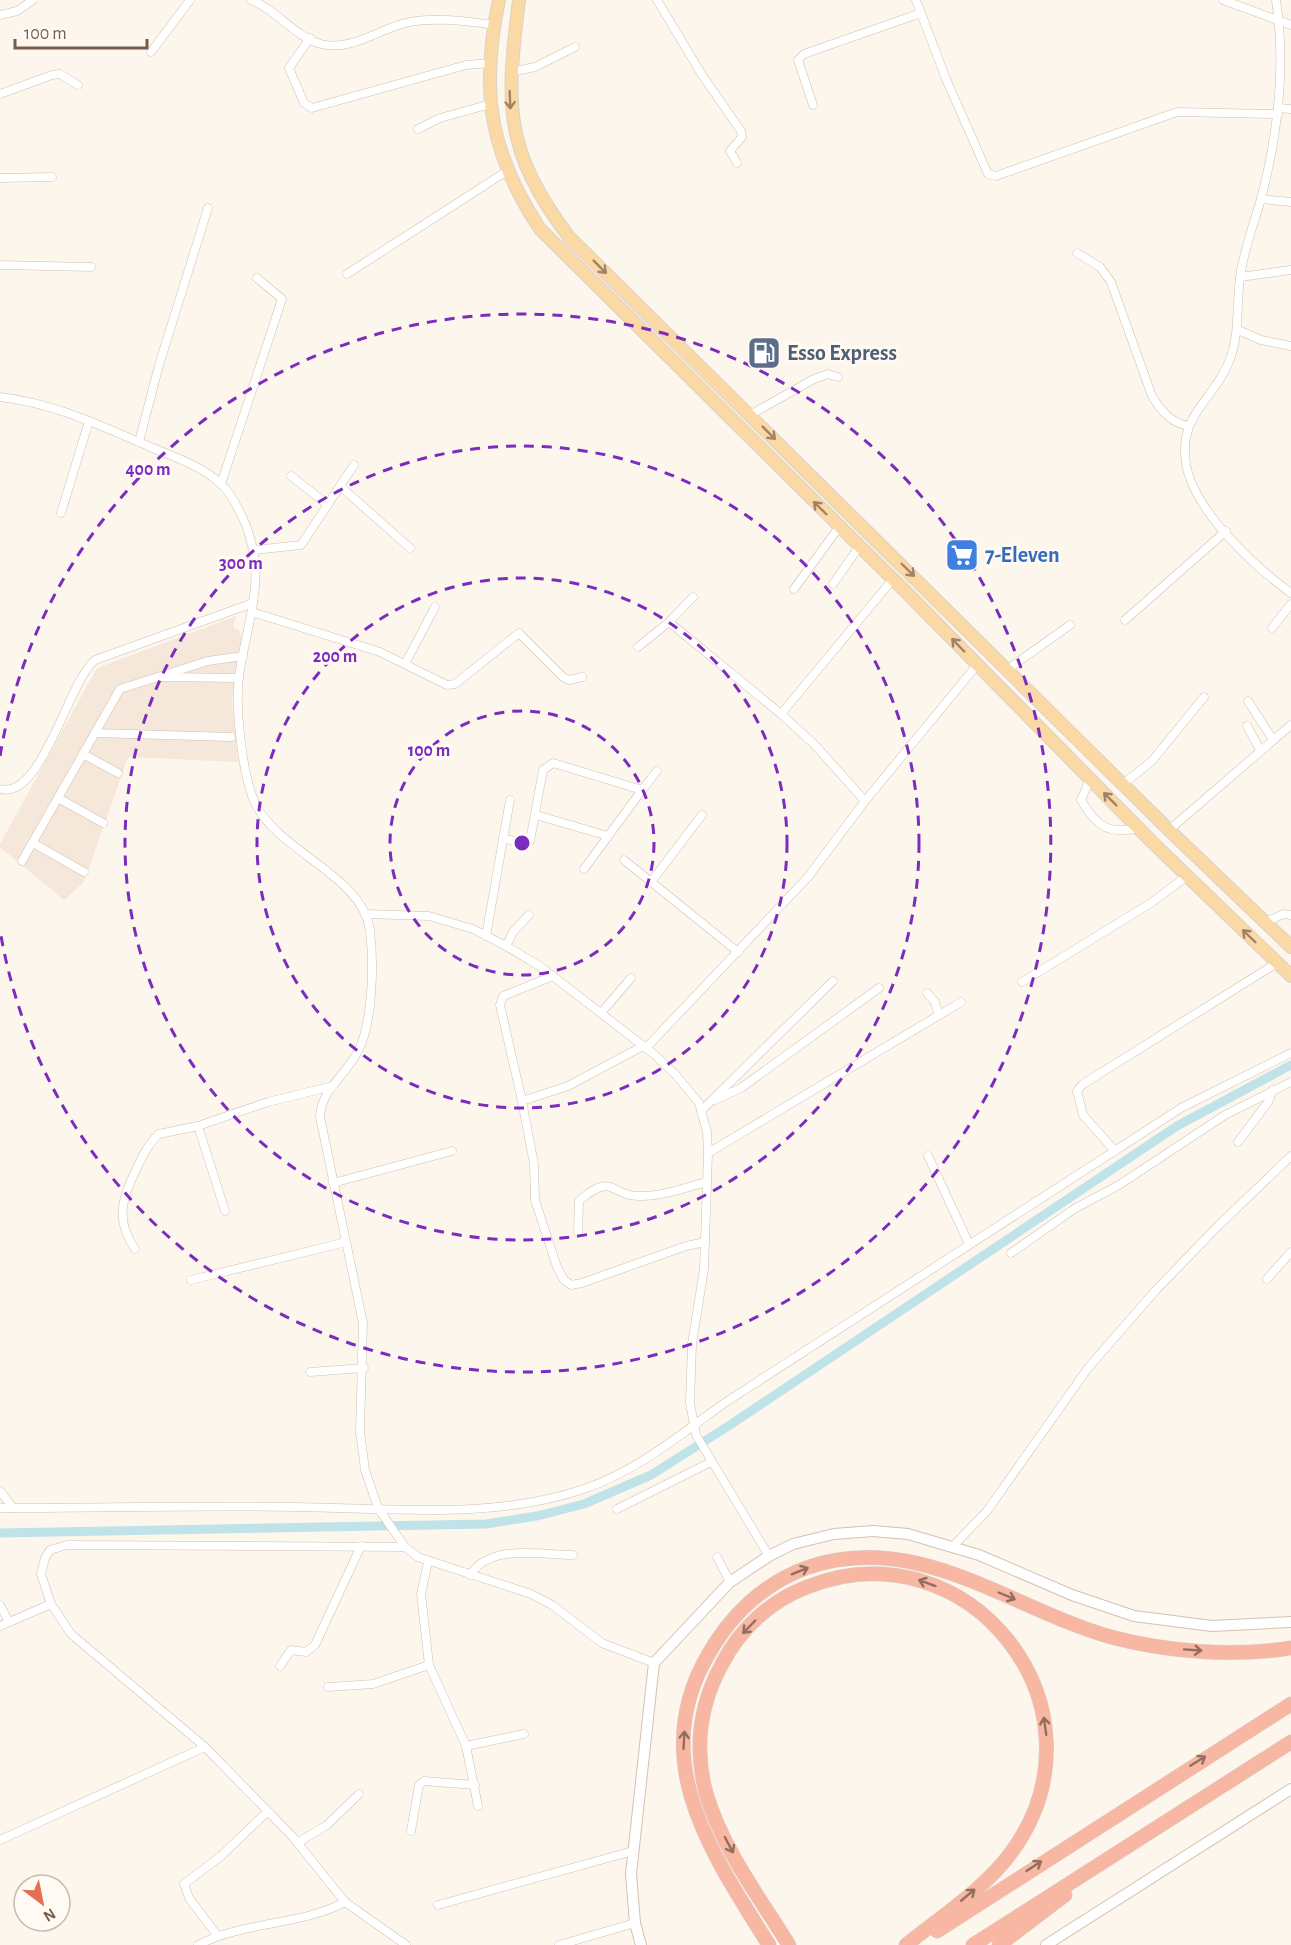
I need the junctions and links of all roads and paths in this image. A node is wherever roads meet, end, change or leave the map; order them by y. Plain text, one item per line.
1 (33, 0) edge
2 (190, 0) edge
3 (251, 0) edge
4 (499, 0) edge
5 (519, 0) edge
6 (657, 0) edge
7 (916, 0) edge
8 (1223, 0) edge
9 (1275, 0) edge
10 (921, 13) junction
11 (0, 15) edge
12 (1279, 22) junction
13 (494, 25) junction
14 (1291, 26) edge
15 (310, 38) junction
16 (575, 47) dead end
17 (151, 52) dead end
18 (491, 63) junction
19 (1281, 65) junction
20 (1291, 67) edge
21 (511, 72) junction
22 (78, 85) dead end
23 (0, 94) edge
24 (491, 104) junction
25 (813, 105) dead end
26 (1291, 109) edge
27 (1278, 111) junction
28 (418, 129) dead end
29 (737, 163) dead end
30 (507, 171) junction
31 (52, 177) dead end
32 (0, 178) edge
33 (1261, 199) junction
34 (1291, 202) edge
35 (208, 208) dead end
36 (1077, 253) dead end
37 (0, 265) edge
38 (91, 267) dead end
39 (1291, 270) edge
40 (346, 274) dead end
41 (1240, 277) junction
42 (257, 278) dead end
43 (1238, 330) junction
44 (1291, 345) edge
45 (838, 377) dead end
46 (0, 397) edge
47 (750, 415) junction
48 (88, 421) junction
49 (1188, 426) junction
50 (139, 442) junction
51 (354, 465) dead end
52 (291, 476) dead end
53 (221, 484) junction
54 (340, 486) junction
55 (328, 504) junction
56 (61, 513) dead end
57 (839, 527) junction
58 (1226, 531) junction
59 (860, 547) junction
60 (410, 548) dead end
61 (254, 550) junction
62 (893, 579) junction
63 (833, 584) dead end
64 (794, 589) dead end
65 (1291, 593) edge
66 (693, 597) dead end
67 (253, 603) junction
68 (1291, 604) edge
69 (435, 607) dead end
70 (252, 612) junction
71 (1125, 620) dead end
72 (669, 622) junction
73 (1070, 625) dead end
74 (1272, 628) dead end
75 (638, 647) dead end
76 (243, 656) junction
77 (405, 664) junction
78 (977, 665) junction
79 (1008, 669) junction
80 (162, 677) junction
81 (582, 677) dead end
82 (239, 678) junction
83 (1204, 696) dead end
84 (1248, 701) dead end
85 (781, 714) junction
86 (1291, 725) edge
87 (1246, 726) dead end
88 (95, 733) junction
89 (231, 737) dead end
90 (1273, 740) junction
91 (1260, 750) junction
92 (83, 754) junction
93 (657, 771) dead end
94 (118, 773) dead end
95 (1090, 779) junction
96 (1123, 784) junction
97 (0, 789) edge
98 (642, 790) junction
99 (58, 798) junction
100 (510, 800) dead end
101 (865, 801) junction
102 (536, 815) junction
103 (702, 815) dead end
104 (103, 822) dead end
105 (1138, 828) junction
106 (1169, 830) junction
107 (608, 836) junction
108 (503, 838) junction
109 (33, 843) junction
110 (1185, 845) junction
111 (624, 860) dead end
112 (22, 861) dead end
113 (584, 869) dead end
114 (84, 872) dead end
115 (1187, 876) junction
116 (651, 882) junction
117 (366, 914) junction
118 (529, 915) dead end
119 (1291, 915) edge
120 (1266, 922) junction
121 (486, 936) junction
122 (507, 946) junction
123 (1291, 947) edge
124 (738, 952) junction
125 (1277, 963) junction
126 (553, 976) junction
127 (1291, 976) edge
128 (631, 978) dead end
129 (833, 981) dead end
130 (1022, 982) dead end
131 (879, 988) dead end
132 (927, 993) dead end
133 (962, 1002) dead end
134 (601, 1014) junction
135 (939, 1015) junction
136 (644, 1047) junction
137 (1291, 1053) edge
138 (1291, 1082) edge
139 (333, 1086) junction
140 (1273, 1090) junction
141 (715, 1100) junction
142 (522, 1101) junction
143 (701, 1111) junction
144 (198, 1126) junction
145 (1238, 1142) dead end
146 (452, 1150) dead end
147 (1115, 1151) junction
148 (708, 1153) junction
149 (928, 1156) dead end
150 (1291, 1156) edge
151 (707, 1182) junction
152 (333, 1183) junction
153 (225, 1211) dead end
154 (578, 1232) dead end
155 (346, 1242) junction
156 (705, 1242) junction
157 (969, 1244) junction
158 (135, 1249) dead end
159 (1291, 1252) edge
160 (1011, 1253) dead end
161 (1267, 1279) dead end
162 (191, 1280) dead end
163 (364, 1368) junction
164 (310, 1372) dead end
165 (694, 1425) junction
166 (708, 1458) junction
167 (0, 1491) edge
168 (13, 1508) junction
169 (378, 1508) junction
170 (0, 1509) edge
171 (617, 1509) dead end
172 (954, 1545) junction
173 (360, 1546) junction
174 (405, 1547) junction
175 (573, 1555) dead end
176 (768, 1556) junction
177 (717, 1557) dead end
178 (428, 1562) junction
179 (470, 1575) junction
180 (730, 1582) junction
181 (51, 1604) junction
182 (0, 1605) edge
183 (9, 1622) junction
184 (1291, 1622) edge
185 (0, 1626) edge
186 (1291, 1648) edge
187 (654, 1663) junction
188 (429, 1665) junction
189 (280, 1666) dead end
190 (328, 1687) dead end
191 (1291, 1704) edge
192 (524, 1734) dead end
193 (1291, 1742) edge
194 (466, 1746) junction
195 (205, 1747) junction
196 (475, 1785) junction
197 (1291, 1789) edge
198 (359, 1794) dead end
199 (478, 1806) dead end
200 (267, 1812) junction
201 (1163, 1822) junction
202 (411, 1832) dead end
203 (0, 1840) edge
204 (297, 1843) junction
205 (633, 1851) junction
206 (345, 1902) junction
207 (438, 1905) dead end
208 (635, 1923) junction
209 (217, 1935) junction
210 (198, 1945) edge
211 (406, 1945) edge
212 (560, 1945) edge
213 (640, 1945) edge
214 (769, 1945) edge
215 (789, 1945) edge
216 (906, 1945) edge
217 (915, 1945) edge
218 (973, 1945) edge
219 (999, 1945) edge
220 (1046, 1945) edge

1 - 11 street
2 - 17 street
3 - 15 street
4 - 13 main road
5 - 21 main road
6 - 29 street
7 - 10 street
8 - 12 street
9 - 12 street
10 - 25 street
10 - 27 street
12 - 14 street
12 - 19 street
13 - 15 street
13 - 18 main road
15 - 18 street
16 - 21 street
18 - 24 main road
19 - 20 street
19 - 27 street
21 -> 47 main road
22 - 23 street
24 - 28 street
24 - 30 main road
26 - 27 street
27 - 33 street
30 - 40 street
57 -> 30 main road
31 - 32 street
33 - 34 street
33 - 41 street
35 - 50 street
36 - 49 street
37 - 38 street
39 - 41 street
41 - 43 street
42 - 53 street
43 - 44 street
43 - 49 street
45 - 47 street
46 - 48 street
47 -> 79 main road
48 - 50 street
48 - 56 street
49 - 58 street
50 - 53 street
51 - 54 street
52 - 55 street
53 - 61 street
54 - 55 street
54 - 60 street
55 - 61 street
57 - 59 main road
57 - 64 street
58 - 65 street
58 - 71 street
59 - 62 main road
59 - 63 street
61 - 67 street
78 -> 62 main road
62 - 85 street
66 - 72 street
67 - 70 street
67 - 97 street
68 - 74 street
69 - 77 street
70 - 76 street
70 - 77 street
72 - 75 street
72 - 85 street
73 - 79 street
76 - 80 street
76 - 82 street
77 - 81 street
78 - 95 main road
78 - 101 street
79 - 96 main road
80 - 82 street
80 - 88 street
82 - 117 street
83 - 96 street
84 - 90 street
85 - 101 street
86 - 90 street
87 - 91 street
88 - 89 street
88 - 92 street
90 - 91 street
91 - 106 street
92 - 94 street
92 - 99 street
93 - 98 street
105 -> 95 main road
95 - 105 street
96 - 106 main road
98 - 102 street
98 - 107 street
99 - 104 street
99 - 109 street
100 - 108 street
101 - 124 street
102 - 107 street
102 - 108 street
103 - 116 street
105 - 115 main road
106 - 110 main road
107 - 113 street
108 - 121 street
109 - 112 street
109 - 114 street
110 - 115 main road
110 - 120 main road
111 - 116 street
125 -> 115 main road
115 - 130 street
116 - 124 street
117 - 121 street
117 - 139 street
118 - 122 street
119 - 120 street
120 - 123 main road
121 - 122 street
122 - 126 street
124 - 136 street
125 - 127 main road
125 - 147 street
126 - 134 street
126 - 142 street
128 - 134 street
129 - 141 street
131 - 141 street
132 - 135 street
133 - 135 street
134 - 136 street
135 - 148 street
136 - 142 street
136 - 143 street
137 - 147 street
138 - 140 street
139 - 144 street
139 - 152 street
140 - 145 street
140 - 160 street
141 - 143 street
142 - 156 street
143 - 148 street
144 - 153 street
144 - 158 street
146 - 152 street
147 - 157 street
148 - 151 street
149 - 157 street
150 - 172 street
151 - 154 street
151 - 156 street
152 - 155 street
155 - 162 street
155 - 163 street
156 - 165 street
157 - 165 street
159 - 161 street
163 - 164 street
163 - 169 street
165 - 166 street
165 - 169 street
166 - 171 street
166 - 176 street
167 - 168 street
168 - 169 street
168 - 170 street
169 - 174 street
172 - 176 main road
172 - 184 main road
173 - 174 street
173 - 181 street
173 - 189 street
174 - 178 street
175 - 179 street
176 - 180 main road
177 - 180 street
178 - 179 street
178 - 188 street
179 - 187 street
180 - 187 main road
181 - 183 street
181 - 195 street
182 - 183 street
183 - 185 street
214 -> 186 highway
187 - 205 main road
188 - 190 street
188 - 194 street
217 -> 191 highway
192 - 194 street
193 - 201 highway
194 - 196 street
195 - 200 street
195 - 203 street
196 - 199 street
196 - 202 street
197 - 220 main road
198 - 204 street
200 - 204 street
200 - 209 street
201 - 218 highway
201 - 219 highway
204 - 206 street
205 - 207 street
205 - 208 main road
206 - 209 street
206 - 211 street
208 - 212 street
208 - 213 main road
209 - 210 street
216 -> 215 highway

